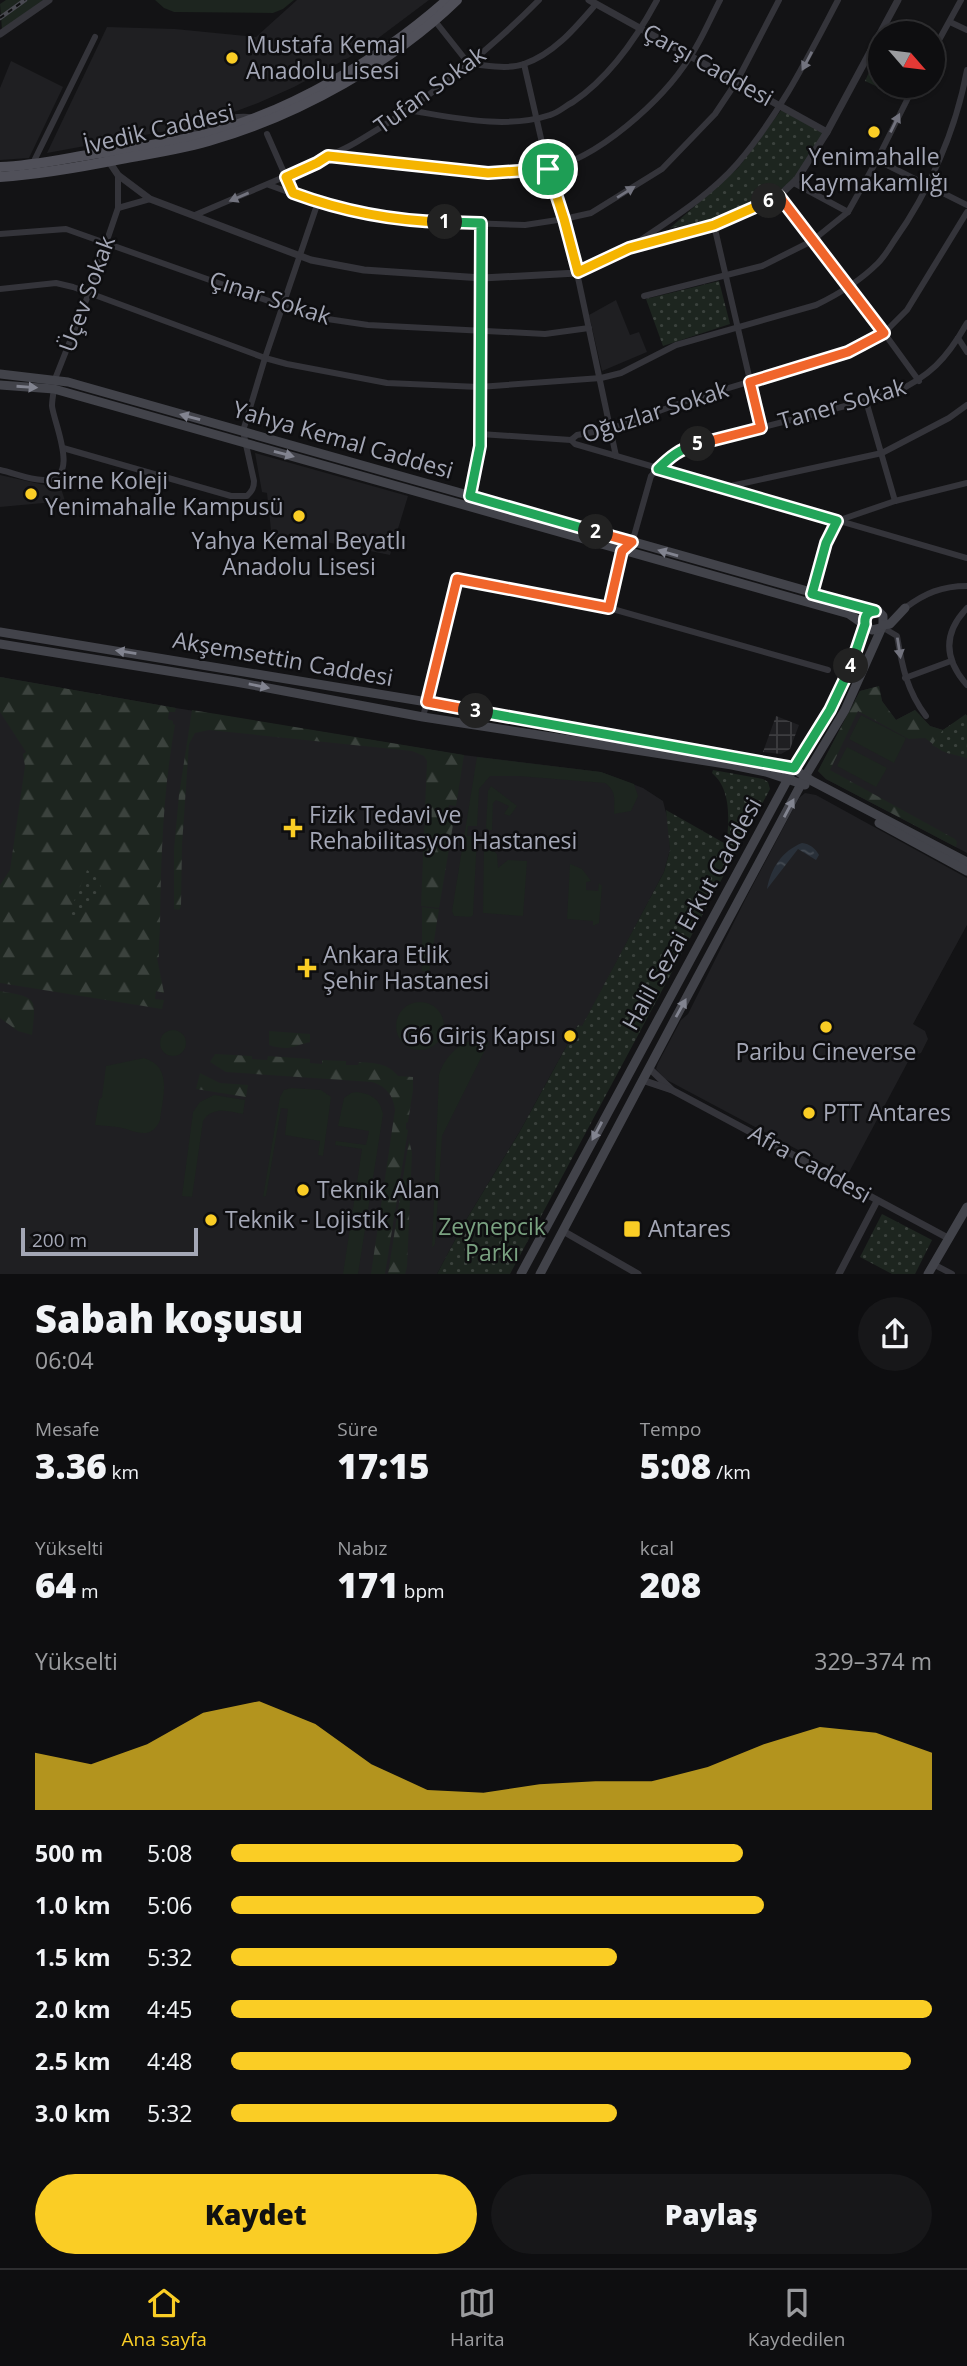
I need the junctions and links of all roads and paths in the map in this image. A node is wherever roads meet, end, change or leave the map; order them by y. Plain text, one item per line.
1 (49, 0) edge
2 (447, 0) edge
3 (457, 0) edge
4 (540, 0) edge
5 (657, 0) edge
6 (720, 0) edge
7 (779, 0) edge
8 (838, 0) edge
9 (898, 0) edge
10 (961, 0) edge
11 (592, 2) edge
12 (435, 21) junction
13 (886, 21) edge
14 (950, 22) junction
15 (641, 29) junction
16 (967, 30) edge
17 (945, 31) edge
18 (0, 34) edge
19 (95, 37) dead end
20 (868, 55) edge
21 (691, 56) junction
22 (469, 64) junction
23 (524, 64) junction
24 (967, 70) edge
25 (737, 81) junction
26 (908, 98) edge
27 (781, 105) junction
28 (407, 110) junction
29 (536, 119) junction
30 (827, 132) junction
31 (267, 134) dead end
32 (328, 156) junction
33 (106, 157) junction
34 (877, 160) junction
35 (32, 164) junction
36 (0, 167) edge
37 (548, 169) junction
38 (118, 175) junction
39 (0, 177) edge
40 (286, 177) junction
41 (794, 183) junction
42 (928, 184) junction
43 (269, 185) junction
44 (293, 193) junction
45 (779, 196) junction
46 (150, 199) junction
47 (318, 202) junction
48 (967, 205) edge
49 (118, 208) junction
50 (848, 212) junction
51 (967, 212) edge
52 (195, 215) junction
53 (564, 219) junction
54 (481, 223) junction
55 (714, 225) junction
56 (0, 234) edge
57 (812, 241) junction
58 (107, 243) junction
59 (629, 248) junction
60 (299, 256) junction
61 (578, 272) junction
62 (725, 275) junction
63 (482, 278) junction
64 (850, 286) junction
65 (0, 289) edge
66 (89, 293) junction
67 (644, 296) dead end
68 (282, 305) junction
69 (967, 323) edge
70 (737, 327) junction
71 (589, 328) junction
72 (479, 331) junction
73 (884, 333) junction
74 (958, 338) junction
75 (967, 352) edge
76 (265, 358) junction
77 (0, 374) edge
78 (601, 378) junction
79 (750, 382) junction
80 (919, 382) junction
81 (54, 384) junction
82 (0, 385) edge
83 (479, 387) junction
84 (866, 401) junction
85 (967, 405) edge
86 (761, 428) junction
87 (610, 429) junction
88 (243, 431) junction
89 (480, 434) junction
90 (571, 440) junction
91 (247, 444) junction
92 (63, 448) junction
93 (882, 453) junction
94 (616, 456) junction
95 (658, 469) junction
96 (0, 470) edge
97 (967, 483) edge
98 (723, 488) junction
99 (470, 496) junction
100 (895, 500) junction
101 (837, 521) junction
102 (632, 542) junction
103 (622, 551) junction
104 (967, 558) edge
105 (967, 586) edge
106 (812, 594) junction
107 (609, 608) junction
108 (905, 608) junction
109 (967, 608) edge
110 (877, 611) junction
111 (865, 624) junction
112 (882, 627) junction
113 (0, 632) edge
114 (0, 644) edge
115 (951, 661) junction
116 (828, 670) dead end
117 (905, 678) junction
118 (967, 685) edge
119 (427, 702) junction
120 (926, 716) dead end
121 (423, 717) junction
122 (794, 768) junction
123 (806, 775) junction
124 (788, 778) junction
125 (801, 785) junction
126 (967, 862) edge
127 (967, 871) edge
128 (635, 1060) junction
129 (649, 1068) junction
130 (629, 1070) junction
131 (642, 1080) junction
132 (672, 1090) junction
133 (877, 1201) junction
134 (967, 1207) edge
135 (563, 1231) junction
136 (948, 1238) junction
137 (933, 1264) junction
138 (622, 1270) edge
139 (521, 1274) edge
140 (540, 1274) edge
141 (638, 1274) edge
142 (839, 1274) edge
143 (928, 1274) edge
144 (951, 1274) edge

1 - 18 street
2 - 33 main road, İvedik Caddesi
3 - 12 main road, İvedik Caddesi
4 - 22 street, Tufan Sokak
5 - 15 street
6 - 21 street
7 - 25 street
8 -> 27 street
9 - 13 street
10 - 14 street
11 - 15 street, Çarşı Caddesi
11 - 23 street
12 - 22 street
12 - 33 main road, İvedik Caddesi
14 - 16 street
14 - 17 street
15 - 21 street, Çarşı Caddesi
15 - 29 street
19 - 35 street
20 - 30 street
21 - 25 street, Çarşı Caddesi
21 - 37 street
22 - 23 street
22 - 28 street, Tufan Sokak
23 - 29 street
24 - 42 street
25 - 27 street, Çarşı Caddesi
53 -> 25 street
34 -> 26 street
27 - 30 street, Çarşı Caddesi
27 - 59 street
28 - 29 street
28 - 32 street, Tufan Sokak
29 - 37 street
30 - 41 street
31 - 40 street
32 - 37 street
32 - 40 street, Tufan Sokak
33 - 35 main road, İvedik Caddesi
33 - 38 street
33 - 39 main road, İvedik Caddesi
34 - 42 street
34 - 50 street
35 - 36 main road, İvedik Caddesi
37 - 53 street
38 - 46 street
38 - 49 street, Üçev Sokak
40 - 43 street, Tufan Sokak
40 - 44 street
41 - 45 street
41 - 50 street
42 - 48 street
42 - 64 street
43 - 44 street
43 -> 52 street, Tufan Sokak
44 - 47 street
45 - 55 street
45 - 57 street
46 - 49 street, Üçev Sokak
46 - 52 street
47 - 54 street
47 - 60 street
49 - 58 street, Üçev Sokak
50 - 57 street
51 - 73 street, Oğuzlar Sokak
52 - 60 street
53 - 54 street
53 - 61 street
54 - 63 street
55 - 59 street
55 - 62 street
56 - 58 street, Çınar Sokak
57 - 62 street
57 - 64 street
58 - 66 street, Üçev Sokak
58 - 68 street, Çınar Sokak
59 - 61 street
60 - 63 street
60 - 68 street
61 - 63 street
61 - 71 street
62 - 67 street
62 - 70 street
63 - 72 street
64 - 70 street
64 - 73 street
65 - 66 street
66 - 76 street
66 - 81 street, Üçev Sokak
68 - 72 street, Çınar Sokak
68 - 76 street
69 - 74 street, Taner Sokak
70 - 78 street
70 - 79 street
71 - 72 street, Çınar Sokak
71 - 78 street
72 - 83 street
73 - 79 street, Oğuzlar Sokak
73 - 80 street
74 - 75 street
74 - 80 street, Taner Sokak
76 - 83 street
76 - 88 street
77 - 81 main road, Yahya Kemal Caddesi
78 - 83 street
78 - 87 street
79 - 86 street
79 - 87 street, Oğuzlar Sokak
80 - 84 street, Taner Sokak
82 -> 81 main road, Yahya Kemal Caddesi
88 -> 81 main road, Yahya Kemal Caddesi
81 - 91 main road, Yahya Kemal Caddesi
81 - 92 street
83 - 89 street
84 - 86 street, Taner Sokak
84 - 93 street
85 - 93 street
86 - 95 street, Taner Sokak
87 - 90 street, Oğuzlar Sokak
87 - 94 street
88 - 91 street
88 - 99 main road, Yahya Kemal Caddesi
89 - 90 street, Oğuzlar Sokak
89 - 99 street
90 - 94 street
91 - 92 street
91 -> 103 main road, Yahya Kemal Caddesi
92 - 96 street
93 - 98 street
93 - 100 street
94 - 95 street
95 - 98 street
95 - 102 street
97 - 100 street
98 - 101 street
99 - 102 main road, Yahya Kemal Caddesi
100 - 101 street
101 - 104 street
101 - 106 street
102 - 103 street
106 -> 102 main road, Yahya Kemal Caddesi
103 - 107 street
103 - 111 main road, Yahya Kemal Caddesi
105 - 108 street
106 - 110 main road, Yahya Kemal Caddesi
107 - 116 street
107 - 119 street
108 - 110 main road
108 - 112 main road
109 - 115 street
110 - 111 main road
110 - 112 main road
111 - 112 main road
111 - 122 main road
112 -> 117 street
112 - 123 main road
119 -> 113 main road, Akşemsettin Caddesi
114 -> 121 main road, Akşemsettin Caddesi
115 - 117 street
115 - 118 street
117 - 120 street
119 - 121 street
119 - 122 main road, Akşemsettin Caddesi
121 - 124 main road, Akşemsettin Caddesi
122 - 123 main road
122 - 124 main road
123 - 125 main road, Halil Sezai Erkut Caddesi
123 - 126 main road
124 - 125 main road
124 - 128 main road, Halil Sezai Erkut Caddesi
125 - 127 main road
129 -> 125 main road, Halil Sezai Erkut Caddesi
128 - 129 main road
128 - 130 main road, Halil Sezai Erkut Caddesi
129 - 131 main road, Halil Sezai Erkut Caddesi
129 - 132 street, Afra Caddesi
130 - 131 main road
130 -> 139 main road, Halil Sezai Erkut Caddesi
131 - 132 street, Afra Caddesi
131 - 135 main road, Halil Sezai Erkut Caddesi
132 - 133 street, Afra Caddesi
133 - 136 street, Afra Caddesi
133 - 142 street
134 - 136 main road
135 - 138 street
135 - 140 main road, Halil Sezai Erkut Caddesi
136 - 137 main road
137 - 143 main road
137 - 144 street
138 - 141 street

